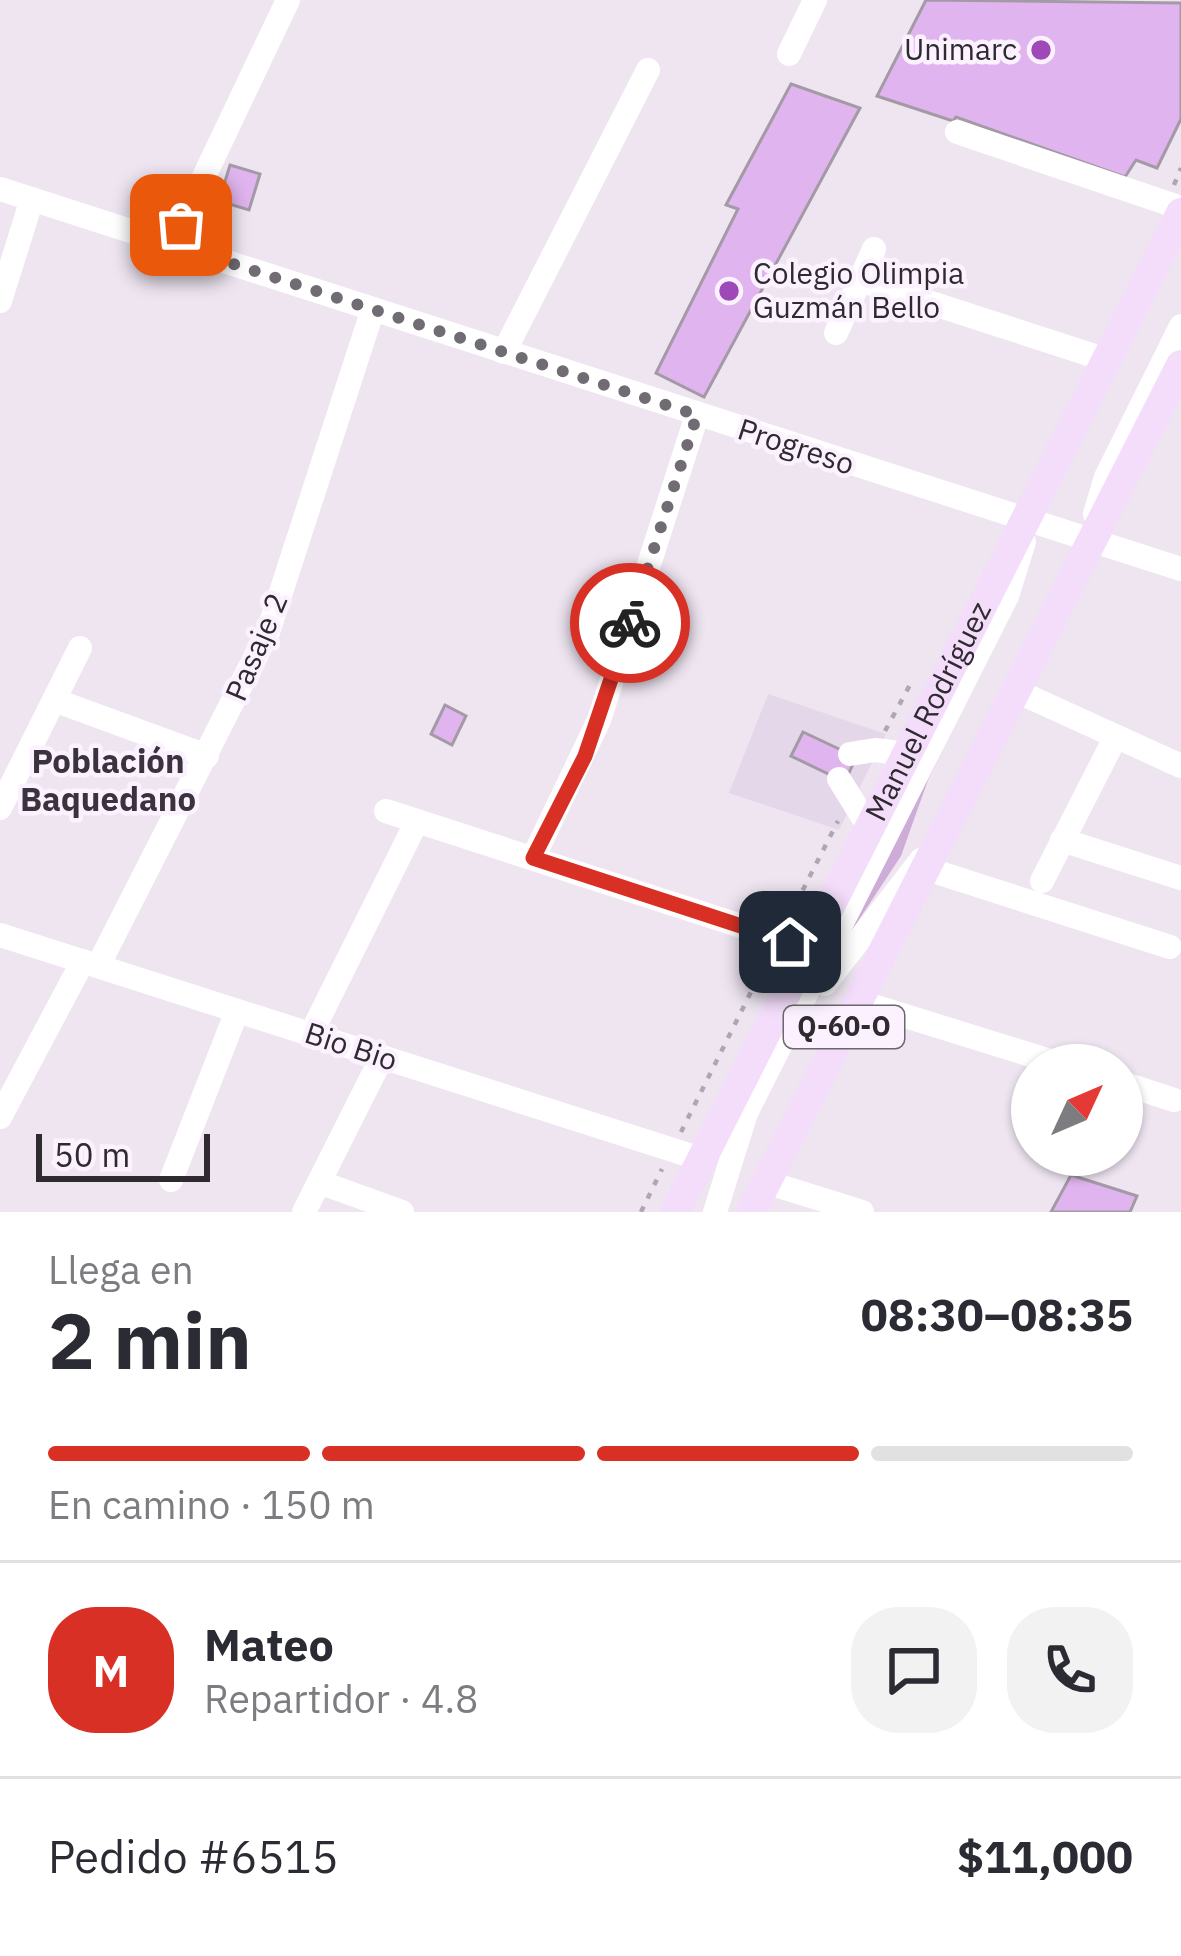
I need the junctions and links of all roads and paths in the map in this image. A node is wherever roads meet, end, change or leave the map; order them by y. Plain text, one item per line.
1 (288, 0) edge
2 (815, 0) edge
3 (788, 54) dead end
4 (648, 70) dead end
5 (957, 133) dead end
6 (0, 189) edge
7 (32, 199) junction
8 (1181, 210) edge
9 (172, 244) junction
10 (874, 249) dead end
11 (860, 280) junction
12 (0, 301) edge
13 (373, 309) junction
14 (1181, 326) edge
15 (836, 333) dead end
16 (504, 352) junction
17 (1107, 360) junction
18 (1181, 365) edge
19 (697, 415) junction
20 (1025, 521) junction
21 (1090, 540) junction
22 (1181, 569) edge
23 (80, 648) dead end
24 (1014, 689) junction
25 (54, 700) junction
26 (1115, 738) junction
27 (850, 754) dead end
28 (907, 754) junction
29 (207, 756) junction
30 (1181, 766) edge
31 (838, 778) dead end
32 (0, 808) edge
33 (386, 811) dead end
34 (418, 821) junction
35 (870, 829) junction
36 (1062, 841) junction
37 (930, 854) junction
38 (533, 858) junction
39 (1181, 878) edge
40 (1042, 881) dead end
41 (0, 935) edge
42 (1170, 947) dead end
43 (809, 948) junction
44 (90, 964) junction
45 (857, 1000) junction
46 (237, 1010) junction
47 (311, 1034) junction
48 (1011, 1049) edge
49 (382, 1057) junction
50 (1143, 1090) edge
51 (1174, 1100) dead end
52 (0, 1118) edge
53 (701, 1159) junction
54 (171, 1180) dead end
55 (319, 1182) junction
56 (766, 1182) junction
57 (304, 1212) edge
58 (402, 1212) edge
59 (675, 1212) edge
60 (715, 1212) edge
61 (729, 1212) edge
62 (751, 1212) edge
63 (862, 1212) edge

1 - 9 street
2 - 3 street
4 - 16 street
5 - 8 street
6 - 7 street, Progreso
7 - 9 street, Progreso
7 - 12 street
8 - 17 main road, Manuel Rodríguez / Q-60-O
9 - 13 street, Progreso
10 - 11 street
11 - 15 street
11 - 17 street
13 - 16 street, Progreso
13 - 29 street, Pasaje 2
14 - 21 street
16 - 19 street, Progreso
17 - 20 main road, Manuel Rodríguez / Q-60-O
18 - 21 main road, Q-60-O
19 - 20 street, Progreso
19 - 38 street
20 - 21 street, Progreso
20 - 28 main road, Manuel Rodríguez / Q-60-O
20 - 60 street
21 - 22 street, Progreso
21 - 24 main road, Q-60-O
23 - 25 street
24 - 26 street
24 - 37 main road, Q-60-O
25 - 29 street
25 - 32 street
26 - 30 street
26 - 36 street
27 - 28 street
28 - 35 main road, Manuel Rodríguez / Q-60-O
29 - 44 street, Pasaje 2
31 - 35 street
33 - 34 street
34 - 38 street
34 - 47 street
35 - 43 main road, Manuel Rodríguez / Q-60-O
36 - 39 street
36 - 40 street
37 - 42 street
37 - 45 main road, Q-60-O
37 - 61 street
38 - 43 street
41 - 44 street, Bio Bio
43 - 53 main road, Manuel Rodríguez / Q-60-O
44 - 46 street, Bio Bio
44 - 52 street, Pasaje 2
45 - 48 street
45 - 56 main road, Q-60-O
46 - 47 street, Bio Bio
46 - 54 street
47 - 49 street, Bio Bio
49 - 53 street, Bio Bio
49 - 55 street
50 - 51 street
53 - 59 main road, Manuel Rodríguez / Q-60-O
55 - 57 street
55 - 58 street
56 - 62 main road, Q-60-O
56 - 63 street

